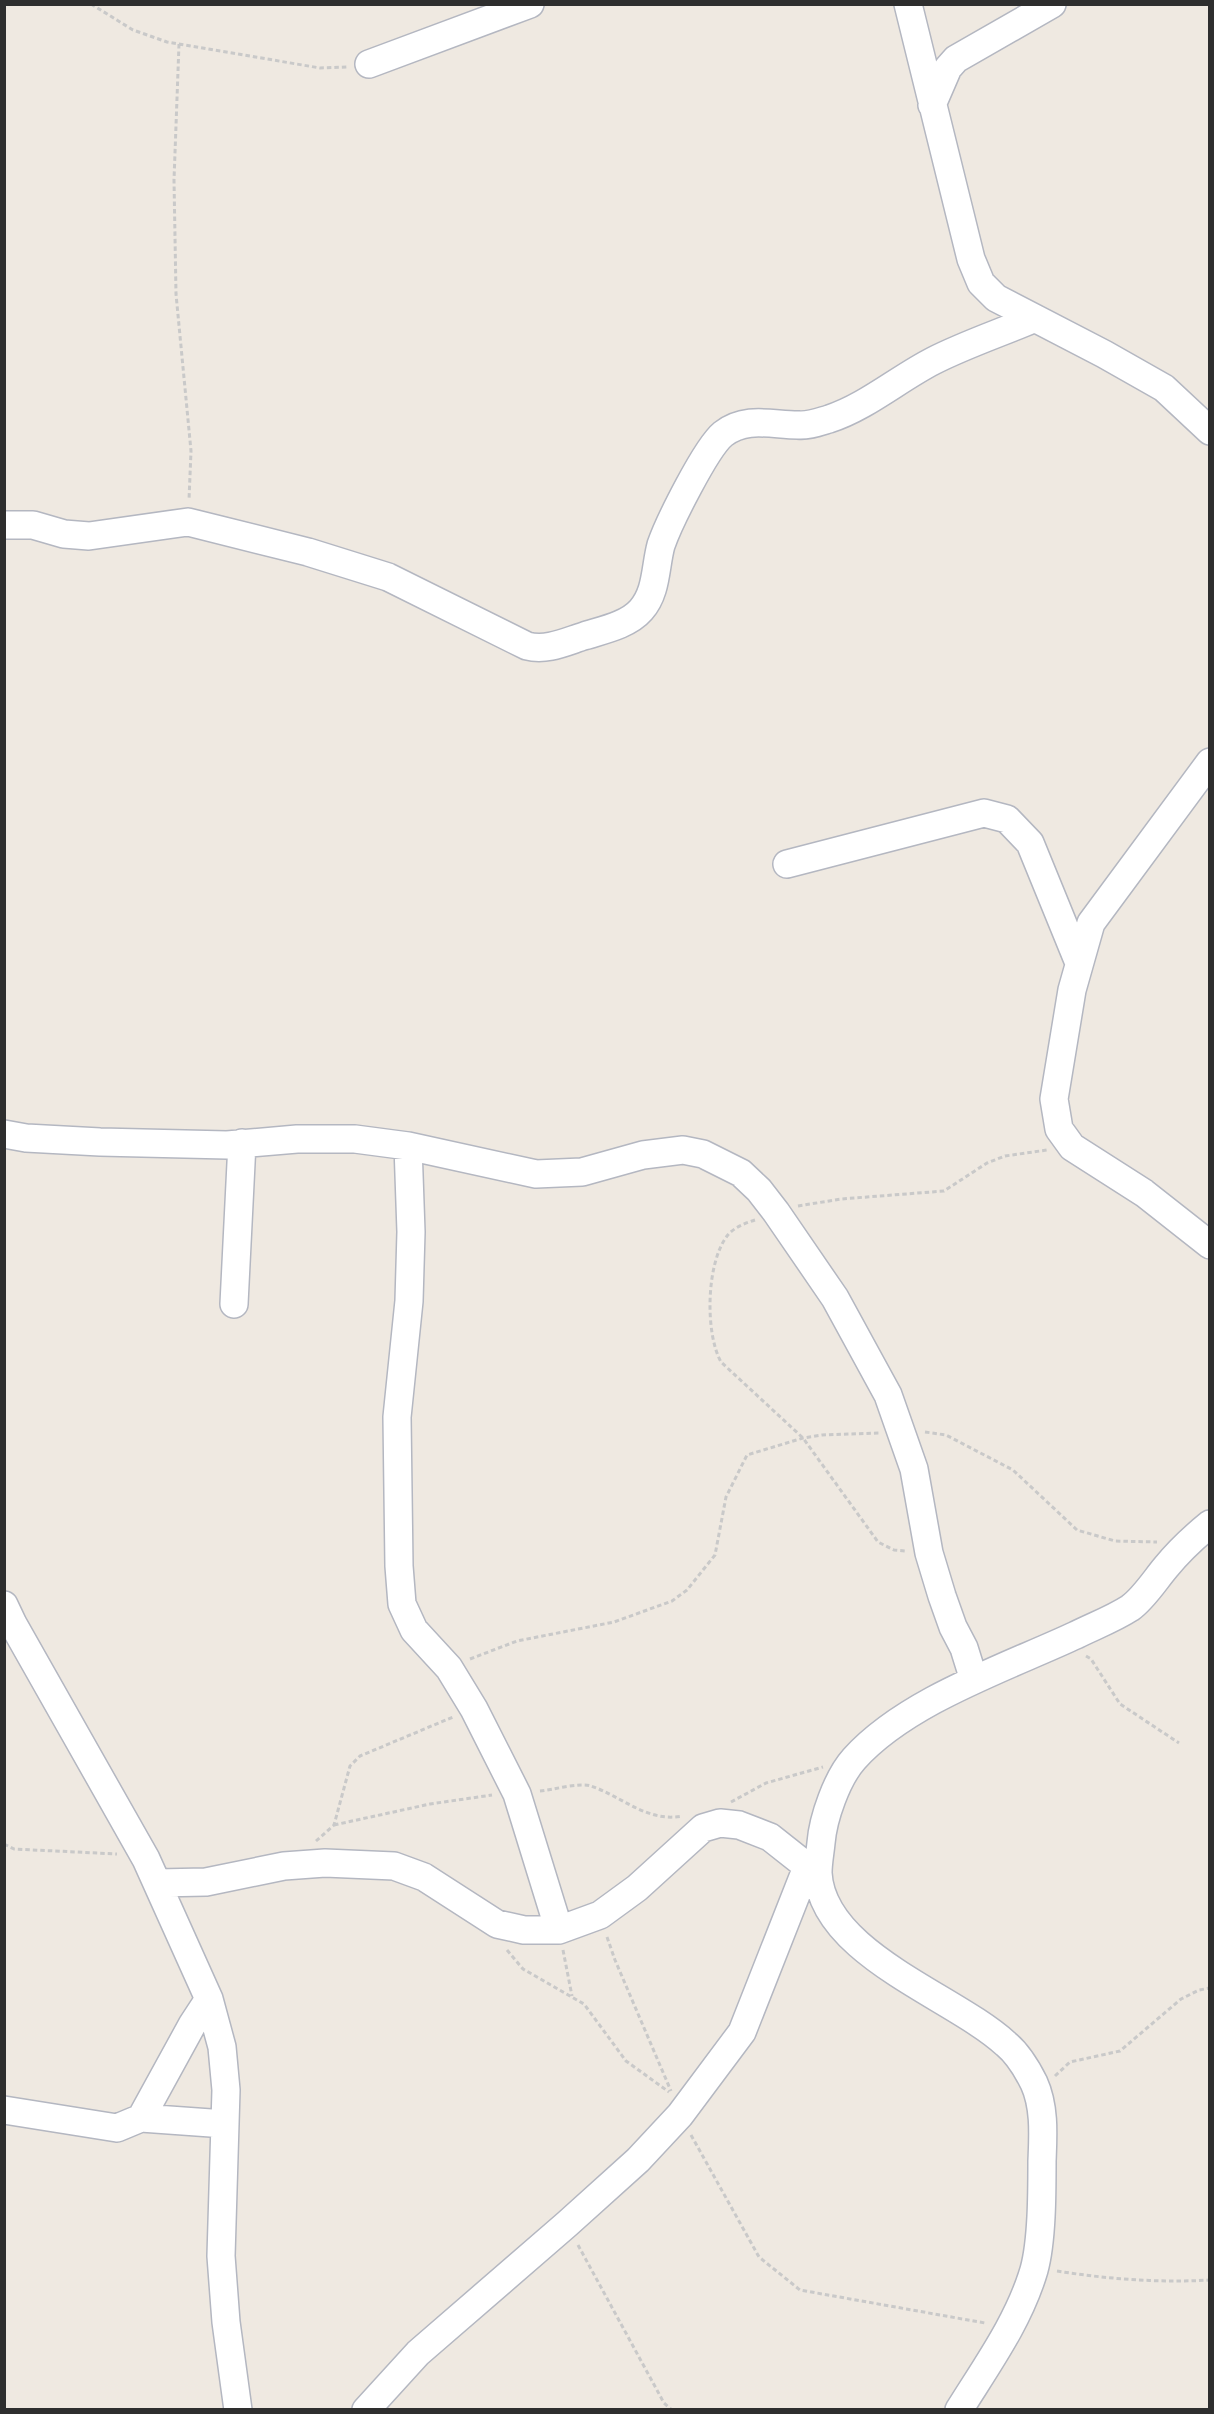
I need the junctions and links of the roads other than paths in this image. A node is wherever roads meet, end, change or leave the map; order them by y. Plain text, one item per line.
1 (530, 4) edge
2 (908, 4) edge
3 (1052, 4) edge
4 (369, 64) road end
5 (932, 105) junction
6 (1033, 319) junction
7 (1209, 431) edge
8 (4, 525) edge
9 (1209, 762) edge
10 (787, 864) dead end
11 (1079, 963) junction
12 (4, 1134) edge
13 (242, 1143) junction
14 (408, 1146) junction
15 (1209, 1245) edge
16 (234, 1304) dead end
17 (1209, 1524) edge
18 (4, 1605) edge
19 (974, 1680) junction
20 (151, 1871) junction
21 (813, 1871) junction
22 (559, 1930) junction
23 (209, 1999) junction
24 (4, 2110) edge
25 (141, 2118) junction
26 (225, 2124) junction
27 (238, 2409) edge
28 (366, 2409) edge
29 (959, 2409) edge

1 - 4 street
2 - 5 street
3 - 5 street
5 - 6 street
6 - 7 street
6 - 8 street
9 - 11 street
10 - 11 street
11 - 15 street
12 - 13 street
13 - 14 street
13 - 16 street
14 - 19 street
14 - 22 street
17 - 19 street
18 - 20 street
19 - 21 street
20 - 22 street
20 - 23 street
21 - 22 street
21 - 28 street
21 - 29 street
23 - 25 street
23 - 26 street
24 - 25 street
25 - 26 street
26 - 27 street

